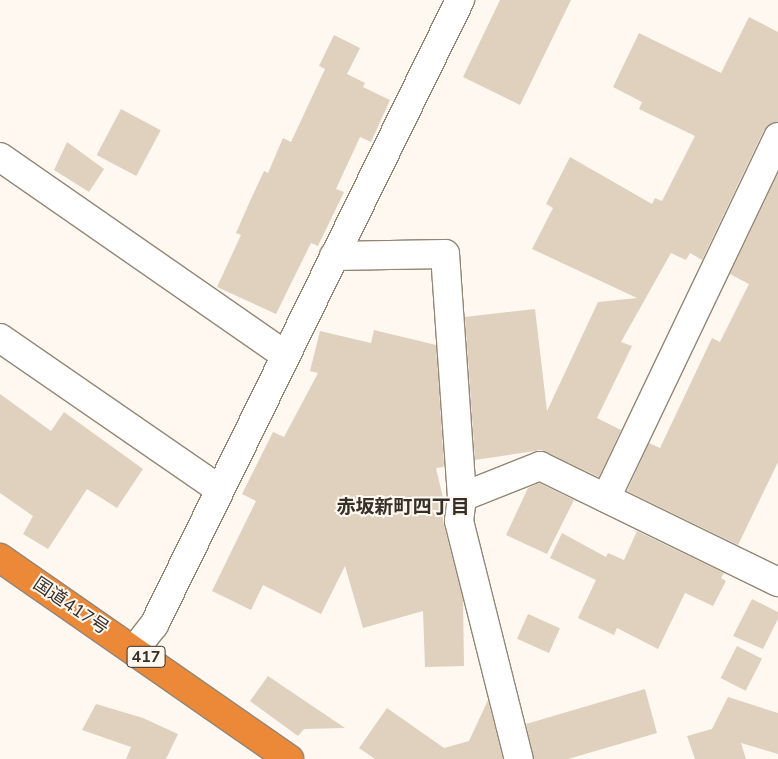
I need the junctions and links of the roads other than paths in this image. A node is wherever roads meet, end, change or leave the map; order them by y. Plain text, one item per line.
1 (460, 0) edge
2 (778, 137) edge
3 (0, 157) edge
4 (334, 256) junction
5 (0, 338) edge
6 (286, 356) junction
7 (219, 490) junction
8 (462, 497) junction
9 (606, 498) junction
10 (0, 558) edge
11 (778, 582) edge
12 (135, 649) junction
13 (289, 759) edge
14 (519, 759) edge

1 - 4 street
2 - 9 street
3 - 6 street
4 - 6 street
4 - 8 street
5 - 7 street
6 - 7 street
7 - 12 street
8 - 9 street
8 - 14 street
9 - 11 street
10 - 12 highway, 国道417号 / 417
12 - 13 highway, 国道417号 / 417

